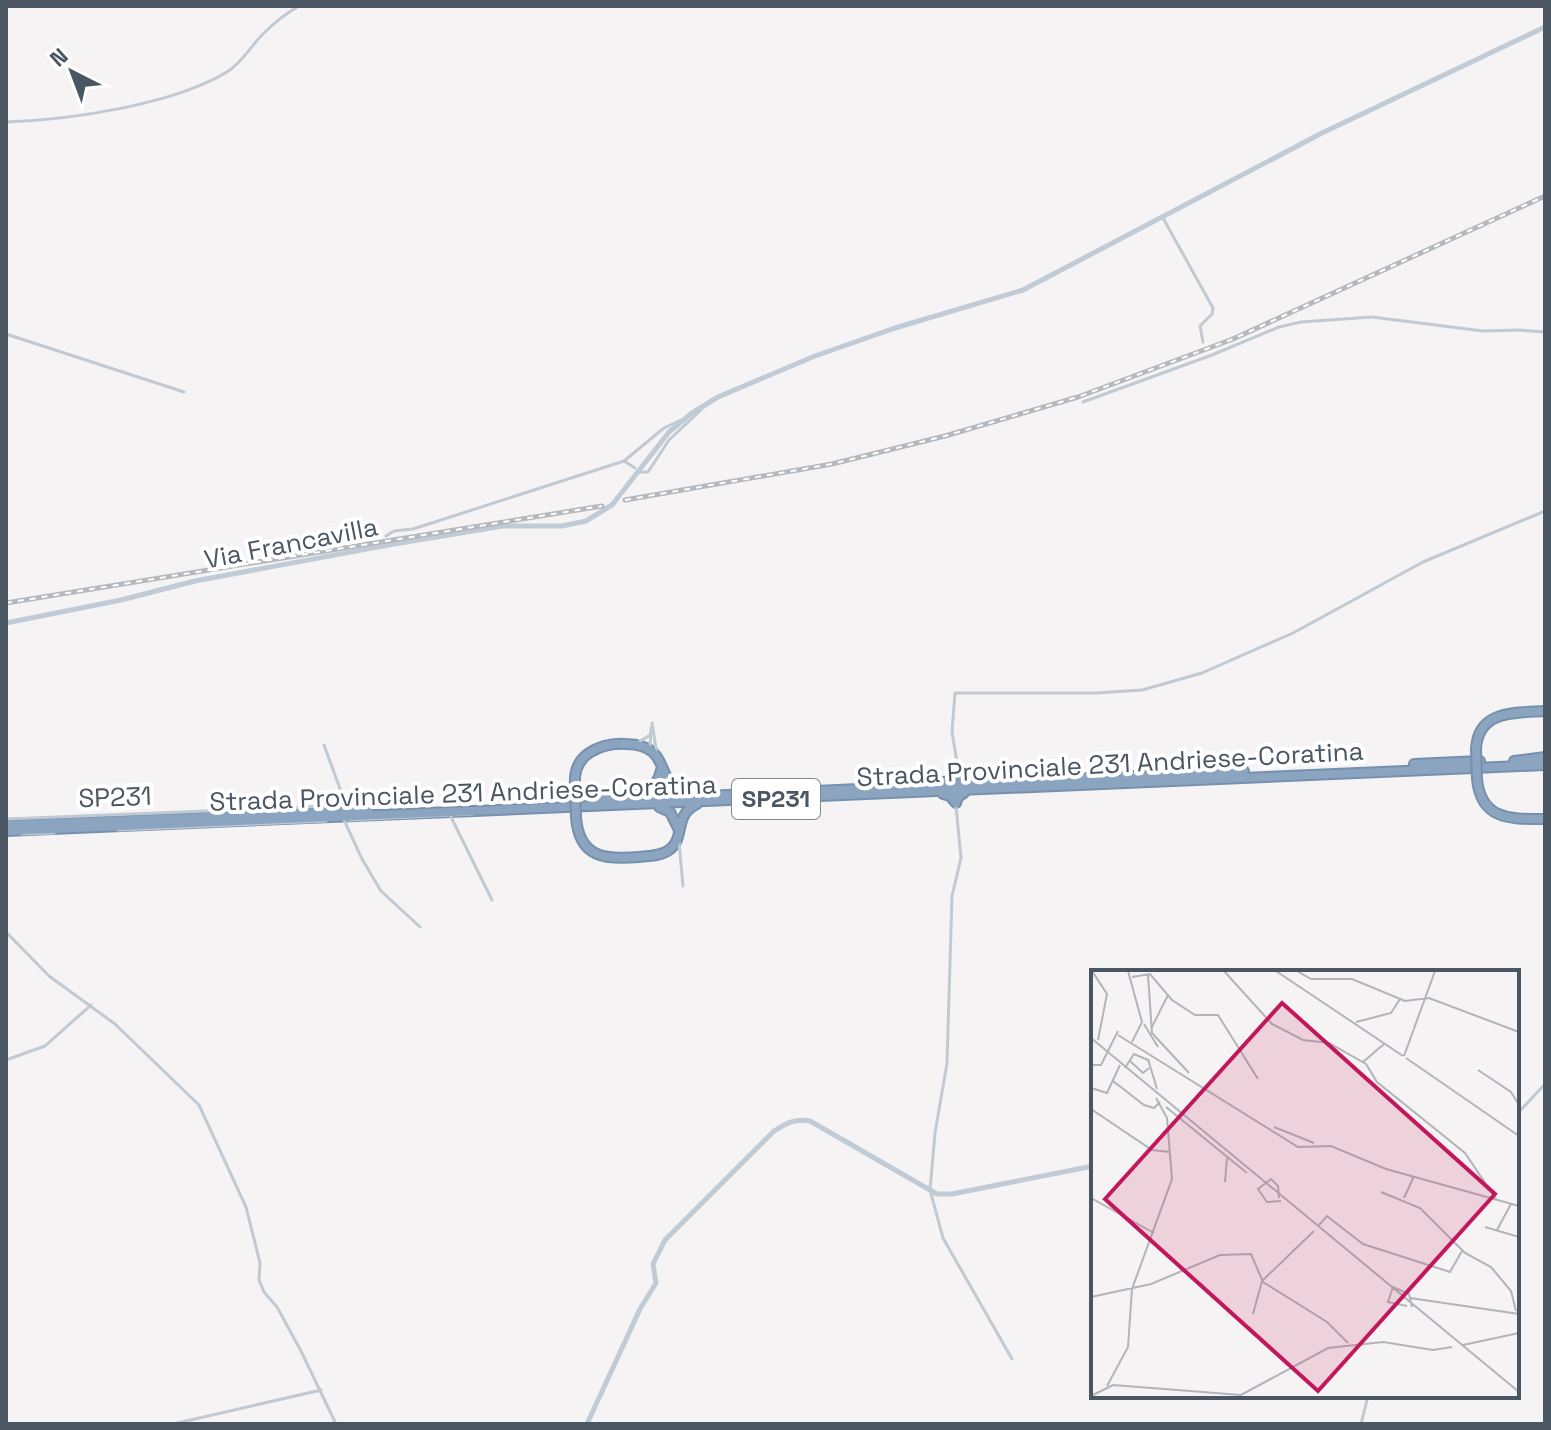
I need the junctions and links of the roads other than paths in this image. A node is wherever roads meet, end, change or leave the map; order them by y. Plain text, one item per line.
1 (299, 6) edge
2 (1545, 27) edge
3 (6, 122) edge
4 (1163, 218) junction
5 (1545, 332) edge
6 (6, 334) edge
7 (1203, 342) dead end
8 (184, 392) dead end
9 (1083, 402) dead end
10 (706, 404) junction
11 (666, 430) junction
12 (624, 461) junction
13 (635, 468) dead end
14 (640, 472) dead end
15 (1545, 511) edge
16 (386, 536) dead end
17 (6, 623) edge
18 (1545, 711) edge
19 (652, 734) junction
20 (635, 744) junction
21 (324, 745) dead end
22 (650, 748) junction
23 (657, 755) junction
24 (1545, 762) edge
25 (662, 765) junction
26 (958, 772) junction
27 (1007, 787) junction
28 (882, 789) junction
29 (898, 794) junction
30 (698, 797) junction
31 (599, 801) junction
32 (718, 802) junction
33 (956, 803) junction
34 (346, 805) junction
35 (650, 805) junction
36 (476, 810) junction
37 (368, 811) junction
38 (451, 817) junction
39 (1545, 819) edge
40 (344, 820) junction
41 (6, 822) edge
42 (6, 833) edge
43 (673, 843) junction
44 (680, 854) junction
45 (680, 862) junction
46 (683, 886) dead end
47 (492, 900) dead end
48 (420, 927) dead end
49 (6, 932) edge
50 (91, 1005) junction
51 (6, 1060) edge
52 (1545, 1084) edge
53 (1519, 1112) edge
54 (1091, 1166) edge
55 (930, 1190) junction
56 (1012, 1359) dead end
57 (321, 1390) junction
58 (1368, 1398) edge
59 (173, 1424) edge
60 (336, 1424) edge
61 (587, 1424) edge
62 (1361, 1424) edge

1 - 3 street
2 - 4 street
4 - 7 street
4 - 10 street
5 - 9 street
6 - 8 street
10 - 11 street
10 - 14 street
11 - 12 street
11 - 17 street, Via Francavilla
12 - 13 street
12 - 16 street
15 - 26 street
18 - 39 highway, bridge
19 - 20 street
19 - 22 street
19 - 23 street
20 - 22 highway
20 - 43 highway, bridge
21 - 34 street
22 - 23 highway
23 - 25 highway
24 - 27 highway, Strada Provinciale 231 Andriese-Coratina / SP231
25 - 30 highway
25 - 31 highway
26 - 27 highway
26 - 28 highway
27 - 28 highway, Strada Provinciale 231 Andriese-Coratina / SP231
27 - 29 highway, Strada Provinciale 231 Andriese-Coratina / SP231
27 - 33 highway
28 - 30 highway, Strada Provinciale 231 Andriese-Coratina / SP231
29 - 32 highway, Strada Provinciale 231 Andriese-Coratina / SP231
29 - 33 highway
30 - 31 highway, Strada Provinciale 231 Andriese-Coratina / SP231
31 - 37 highway, Strada Provinciale 231 Andriese-Coratina / SP231
32 - 35 highway, Strada Provinciale 231 Andriese-Coratina / SP231
32 - 43 highway
33 - 55 street
34 - 37 street, SP231
34 - 41 street, SP231
35 - 36 highway, Strada Provinciale 231 Andriese-Coratina / SP231
35 - 43 highway
36 - 38 street
36 - 42 highway, Strada Provinciale 231 Andriese-Coratina / SP231
37 - 41 highway, Strada Provinciale 231 Andriese-Coratina / SP231
38 - 40 street
38 - 47 street
40 - 42 street
40 - 48 street
43 - 44 street
43 - 44 street
43 - 45 street
43 - 45 street
44 - 45 street
45 - 46 street
49 - 50 street
50 - 51 street
50 - 57 street
52 - 53 street
54 - 55 street
55 - 56 street
55 - 61 street
57 - 59 street
57 - 60 street
58 - 62 street

